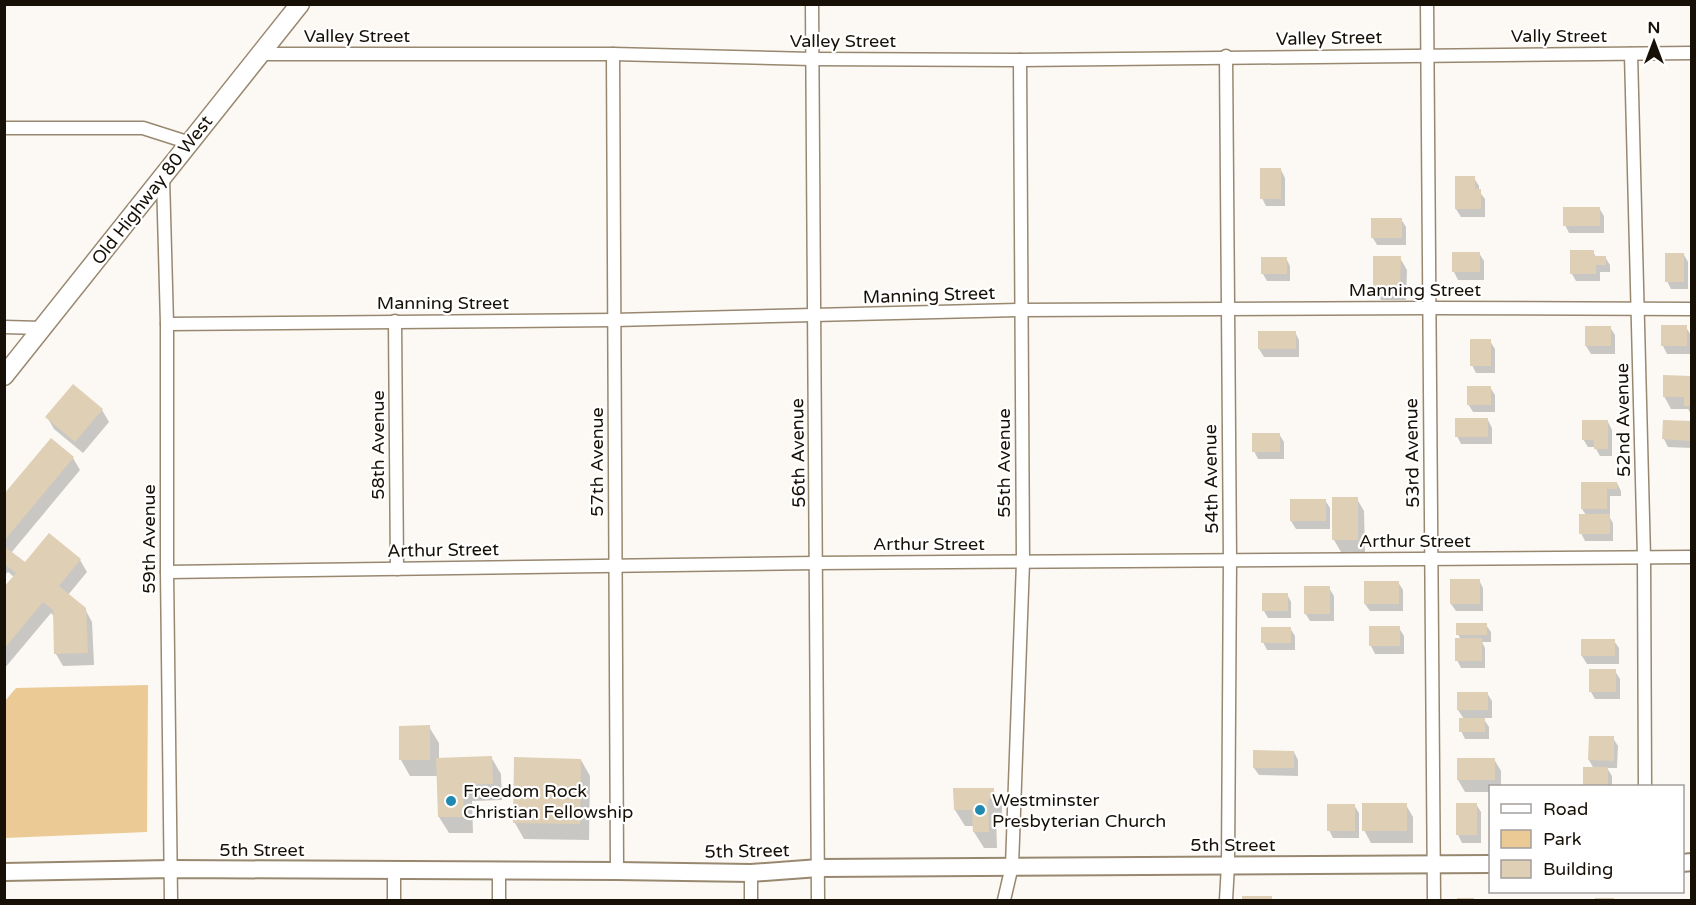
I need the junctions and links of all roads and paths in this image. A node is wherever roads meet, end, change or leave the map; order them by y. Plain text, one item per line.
1 (300, 4) edge
2 (812, 4) edge
3 (1426, 4) edge
4 (260, 54) junction
5 (613, 54) junction
6 (1631, 54) junction
7 (1692, 54) edge
8 (1427, 55) junction
9 (1226, 57) junction
10 (812, 59) junction
11 (1020, 60) junction
12 (4, 128) edge
13 (190, 143) junction
14 (163, 178) junction
15 (1428, 308) junction
16 (1227, 309) junction
17 (1638, 309) junction
18 (1692, 309) edge
19 (1022, 310) junction
20 (814, 316) junction
21 (614, 320) junction
22 (395, 321) junction
23 (167, 324) junction
24 (4, 327) edge
25 (42, 328) junction
26 (4, 376) edge
27 (1644, 557) junction
28 (1692, 557) edge
29 (1230, 560) junction
30 (1431, 560) junction
31 (1023, 562) junction
32 (817, 563) junction
33 (616, 565) junction
34 (397, 569) junction
35 (167, 572) junction
36 (1646, 785) edge
37 (1489, 864) edge
38 (1228, 865) junction
39 (1432, 865) junction
40 (1012, 866) junction
41 (819, 868) junction
42 (171, 869) junction
43 (394, 870) junction
44 (617, 871) junction
45 (4, 872) edge
46 (499, 872) junction
47 (751, 873) junction
48 (171, 900) edge
49 (394, 900) edge
50 (499, 900) edge
51 (751, 900) edge
52 (818, 900) edge
53 (1004, 900) edge
54 (1226, 900) edge
55 (1434, 900) edge

1 - 4 main road, Old Highway 80 West
2 - 10 street, 56th Avenue
3 - 8 street, 53rd Avenue
4 - 5 street, Valley Street
4 - 13 main road, Old Highway 80 West
5 - 10 street, Valley Street
5 - 21 street, 57th Avenue
6 - 7 street, Vally Street
6 - 8 street, Vally Street
6 - 17 street, 52nd Avenue
8 - 9 street, Valley Street
8 - 15 street, 53rd Avenue
9 - 11 street, Valley Street
9 - 16 street, 54th Avenue
10 - 11 street, Valley Street
10 - 20 street, 56th Avenue
11 - 19 street, 55th Avenue
12 - 13 street
13 - 14 main road, Old Highway 80 West
14 - 23 street, 59th Avenue
14 - 25 main road, Old Highway 80 West
15 - 16 street, Manning Street
15 - 17 street, Manning Street
15 - 30 street, 53rd Avenue
16 - 19 street, Manning Street
16 - 29 street, 54th Avenue
17 - 18 street, Manning Street
17 - 27 street, 52nd Avenue
19 - 20 street, Manning Street
19 - 31 street, 55th Avenue
20 - 21 street, Manning Street
20 - 32 street, 56th Avenue
21 - 22 street, Manning Street
21 - 33 street, 57th Avenue
22 - 23 street, Manning Street
22 - 34 street, 58th Avenue
23 - 35 street, 59th Avenue
24 - 25 street
25 - 26 main road, Old Highway 80 West
27 - 28 street, Arthur Street
27 - 30 street, Arthur Street
27 - 36 street, 52nd Avenue
29 - 30 street, Arthur Street
29 - 31 street, Arthur Street
29 - 38 street, 54th Avenue
30 - 39 street, 53rd Avenue
31 - 32 street, Arthur Street
31 - 40 street, 55th Avenue
32 - 33 street, Arthur Street
32 - 41 street, 56th Avenue
33 - 34 street, Arthur Street
33 - 44 street, 57th Avenue
34 - 35 street, Arthur Street
35 - 42 street, 59th Avenue
37 - 39 street, 5th Street
38 - 39 street, 5th Street
38 - 40 street, 5th Street
38 - 54 street, 54th Avenue
39 - 55 street, 53rd Avenue
40 - 41 street, 5th Street
40 - 53 street, 55th Avenue
41 - 47 street, 5th Street
41 - 52 street, 56th Avenue
42 - 43 street, 5th Street
42 - 45 street, 5th Street
42 - 48 street, 59th Avenue
43 - 46 street, 5th Street
43 - 49 street
44 - 46 street, 5th Street
44 - 47 street, 5th Street
46 - 50 street
47 - 51 street

